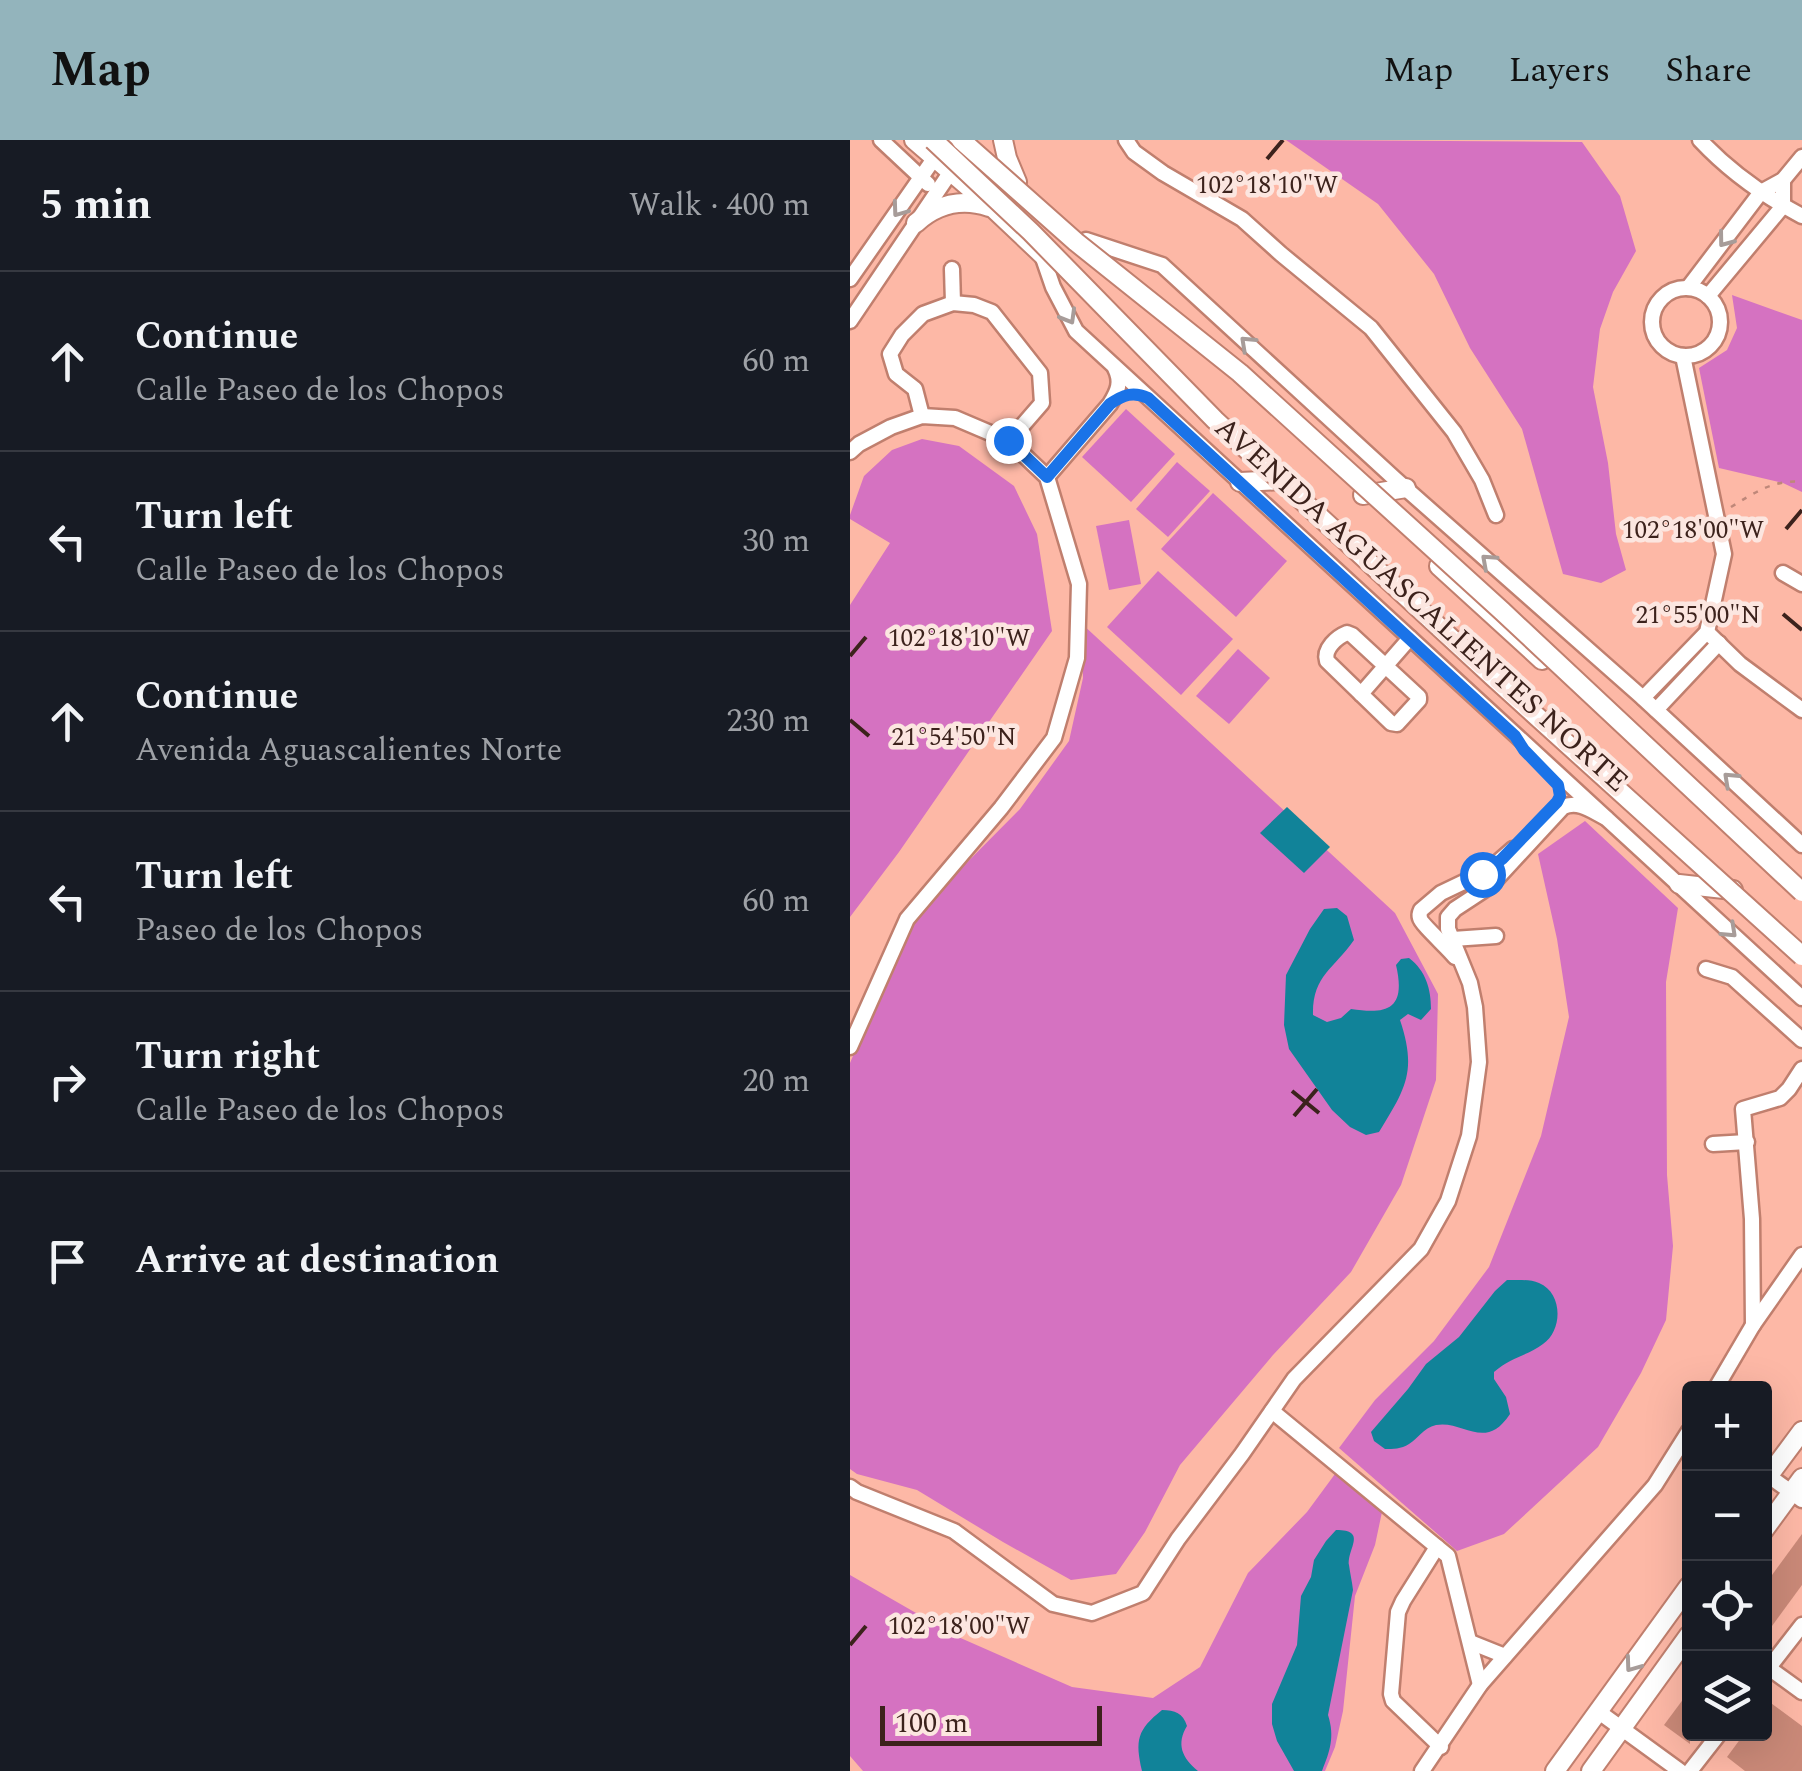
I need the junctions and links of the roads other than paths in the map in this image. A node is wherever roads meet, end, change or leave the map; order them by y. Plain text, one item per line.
1 (881, 140) edge
2 (914, 140) edge
3 (947, 140) edge
4 (962, 140) edge
5 (973, 140) edge
6 (1004, 140) edge
7 (1126, 140) edge
8 (1700, 140) edge
9 (934, 150) edge
10 (1802, 157) edge
11 (950, 172) junction
12 (922, 179) junction
13 (1783, 180) junction
14 (1017, 182) junction
15 (938, 192) junction
16 (1761, 192) junction
17 (1783, 206) junction
18 (994, 209) junction
19 (1802, 216) edge
20 (916, 224) junction
21 (1086, 240) junction
22 (1042, 256) junction
23 (952, 269) dead end
24 (850, 280) edge
25 (1688, 288) junction
26 (1708, 296) junction
27 (953, 303) junction
28 (850, 321) edge
29 (1683, 356) junction
30 (1114, 367) junction
31 (1148, 398) junction
32 (1110, 404) junction
33 (922, 416) junction
34 (1008, 440) junction
35 (850, 452) edge
36 (1047, 477) junction
37 (1284, 480) junction
38 (1240, 482) junction
39 (1406, 488) junction
40 (1362, 495) junction
41 (1496, 515) dead end
42 (1782, 573) dead end
43 (1802, 584) edge
44 (1410, 638) junction
45 (1713, 638) junction
46 (1386, 665) junction
47 (1361, 694) junction
48 (1643, 698) junction
49 (1656, 710) junction
50 (1802, 710) edge
51 (1515, 736) junction
52 (1606, 818) junction
53 (1802, 844) edge
54 (1679, 884) junction
55 (1737, 890) junction
56 (1802, 896) edge
57 (1496, 936) dead end
58 (1453, 939) junction
59 (1802, 954) edge
60 (1465, 969) junction
61 (1706, 969) dead end
62 (1802, 998) edge
63 (1802, 1040) edge
64 (850, 1046) edge
65 (1802, 1069) edge
66 (1746, 1142) junction
67 (1713, 1144) dead end
68 (1802, 1255) edge
69 (1753, 1325) junction
70 (1720, 1381) edge
71 (1272, 1411) junction
72 (1802, 1431) edge
73 (1682, 1443) edge
74 (1772, 1472) edge
75 (1772, 1481) edge
76 (850, 1487) edge
77 (1799, 1490) edge
78 (1772, 1521) edge
79 (1437, 1547) junction
80 (1682, 1597) edge
81 (1802, 1625) edge
82 (1470, 1642) junction
83 (1682, 1646) edge
84 (1505, 1656) junction
85 (1772, 1664) edge
86 (1772, 1674) edge
87 (1480, 1685) junction
88 (1802, 1692) edge
89 (1599, 1712) junction
90 (1622, 1729) junction
91 (1714, 1741) edge
92 (1441, 1747) junction
93 (1422, 1771) edge
94 (1556, 1771) edge
95 (1591, 1771) edge
96 (1680, 1771) edge
97 (1690, 1771) edge

1 - 12 street
2 - 9 main road, AVENIDA AGUASCALIENTES NORTE
3 - 9 street
4 - 56 main road, bridge
5 - 11 street
5 - 14 main road, AVENIDA AGUASCALIENTES NORTE
6 - 14 main road
7 - 41 street
8 - 16 street
9 - 11 main road, AVENIDA AGUASCALIENTES NORTE
9 - 12 street
9 - 59 main road, bridge
10 - 13 street
11 - 15 street
11 - 18 main road, AVENIDA AGUASCALIENTES NORTE
12 - 15 street
12 -> 24 street
13 - 16 street
13 - 17 street
14 - 21 main road, AVENIDA AGUASCALIENTES NORTE
15 - 20 street
16 - 17 street
16 -> 25 street
17 - 19 street
17 - 26 street
18 - 20 main road
18 - 22 main road, AVENIDA AGUASCALIENTES NORTE
20 - 28 street
39 -> 21 street, AVENIDA AGUASCALIENTES NORTE
21 - 40 main road, AVENIDA AGUASCALIENTES NORTE
22 -> 30 street, AVENIDA AGUASCALIENTES NORTE
22 - 37 main road, AVENIDA AGUASCALIENTES NORTE
23 - 27 street
25 - 26 street
25 - 29 street
26 - 29 street
27 - 33 street
27 - 34 street
29 - 45 street
30 - 31 street, AVENIDA AGUASCALIENTES NORTE
30 - 32 street
31 - 32 street
31 - 38 street, AVENIDA AGUASCALIENTES NORTE
32 - 36 street
33 - 34 street
33 - 35 street
34 - 36 street
36 - 64 street
37 - 38 main road
37 - 55 main road, AVENIDA AGUASCALIENTES NORTE
38 - 44 street, AVENIDA AGUASCALIENTES NORTE
39 - 40 main road
48 -> 39 street, AVENIDA AGUASCALIENTES NORTE
40 - 56 main road, AVENIDA AGUASCALIENTES NORTE
42 - 43 street
44 - 46 street
44 - 51 street, AVENIDA AGUASCALIENTES NORTE
45 - 48 street
45 - 49 street
45 - 50 street
46 - 47 street
46 - 47 street
46 - 47 street
48 - 49 street, AVENIDA AGUASCALIENTES NORTE
53 -> 49 street, AVENIDA AGUASCALIENTES NORTE
51 - 52 street, AVENIDA AGUASCALIENTES NORTE
51 - 60 street
52 - 54 street, AVENIDA AGUASCALIENTES NORTE
52 - 58 street
54 - 55 main road
54 -> 62 street, AVENIDA AGUASCALIENTES NORTE
55 - 59 main road, AVENIDA AGUASCALIENTES NORTE
57 - 58 street
58 - 60 street
60 - 71 street
61 - 63 street
65 - 66 street
66 - 67 street
66 - 69 street
68 - 69 street
69 - 70 street
71 - 76 street
71 - 79 street
72 - 74 main road
73 - 84 street
75 - 77 street
77 - 78 main road
79 - 82 street
79 - 92 street
80 -> 89 main road
81 - 85 street
82 - 84 street
82 - 87 street
83 - 90 main road
84 - 87 street
86 - 88 street
87 - 92 street
89 - 90 street
89 - 94 main road
90 - 95 main road
90 - 96 street
91 - 97 street
92 - 93 street

